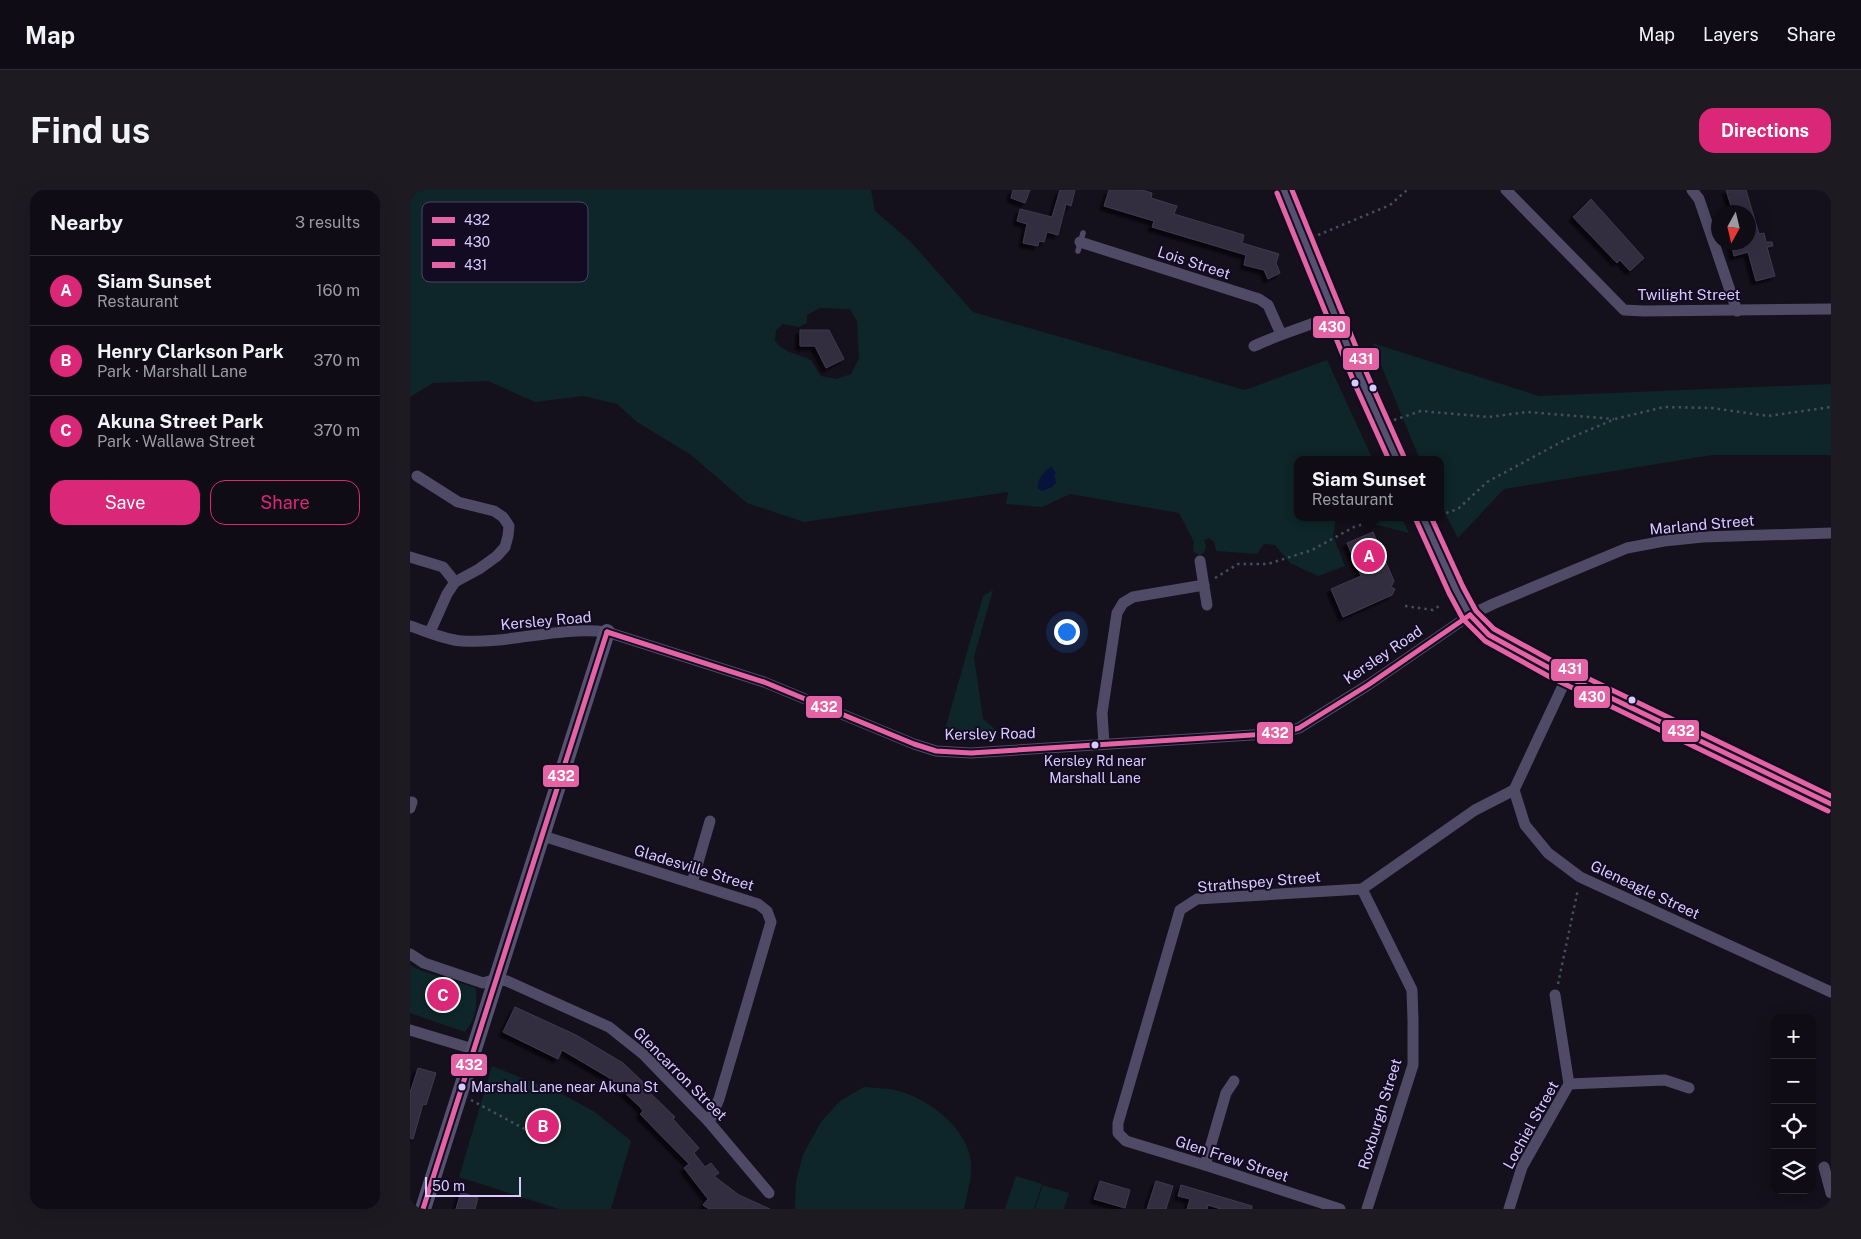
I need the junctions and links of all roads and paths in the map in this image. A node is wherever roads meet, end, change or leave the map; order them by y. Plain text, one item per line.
1 (1284, 190) edge
2 (1407, 190) edge
3 (1506, 190) edge
4 (1692, 190) edge
5 (1305, 239) junction
6 (1080, 242) dead end
7 (1831, 309) edge
8 (1737, 311) junction
9 (1336, 314) junction
10 (1281, 334) junction
11 (1254, 346) dead end
12 (1831, 407) edge
13 (1615, 419) junction
14 (1381, 426) junction
15 (1395, 456) edge
16 (417, 476) dead end
17 (1444, 514) edge
18 (1375, 521) edge
19 (1425, 521) edge
20 (1831, 532) edge
21 (410, 557) edge
22 (1200, 561) dead end
23 (455, 582) junction
24 (1204, 585) junction
25 (1207, 605) dead end
26 (1404, 606) dead end
27 (1439, 606) dead end
28 (1470, 616) junction
29 (410, 626) edge
30 (430, 632) junction
31 (608, 632) junction
32 (1567, 677) junction
33 (1104, 744) junction
34 (1514, 790) junction
35 (1831, 804) edge
36 (710, 820) dead end
37 (543, 836) junction
38 (1580, 878) junction
39 (692, 883) junction
40 (1362, 888) junction
41 (410, 954) edge
42 (496, 979) junction
43 (1831, 992) edge
44 (1555, 995) joint
45 (410, 1030) edge
46 (474, 1050) junction
47 (1234, 1081) dead end
48 (1569, 1084) junction
49 (1689, 1088) dead end
50 (470, 1099) dead end
51 (709, 1122) junction
52 (532, 1133) dead end
53 (1118, 1133) joint
54 (1205, 1165) junction
55 (1824, 1167) dead end
56 (769, 1193) dead end
57 (1831, 1193) edge
58 (424, 1209) edge
59 (1340, 1209) edge
60 (1366, 1209) edge
61 (1509, 1209) edge

1 - 5 street
2 - 5 path
3 - 8 street, Twilight Street
4 - 8 street
5 - 9 street
6 - 10 street, Lois Street
7 - 8 street, Twilight Street
9 - 10 street
9 - 14 street
10 - 11 street
12 - 13 path
13 - 14 path
13 - 17 path
14 - 15 street
16 - 23 street
18 - 24 path
19 - 28 street
20 - 28 street, Marland Street
21 - 23 street
22 - 24 street
23 - 30 street
24 - 25 street
24 - 33 street
26 - 27 path
28 - 32 street
28 - 33 street, Kersley Road
29 - 30 street, Kersley Road
30 - 31 street, Kersley Road
31 - 33 street, Kersley Road
31 - 37 street
32 - 34 street
32 - 35 street
34 - 38 street, Gleneagle Street
34 - 40 street
36 - 39 street
37 - 39 street, Gladesville Street
37 - 42 street
38 - 43 street, Gleneagle Street
38 - 44 path
39 - 51 street, Gladesville Street
40 - 53 street, Strathspey Street
40 - 60 street, Roxburgh Street
41 - 42 street, Glencarron Street
42 - 46 street
42 - 51 street, Glencarron Street
44 - 48 street
45 - 46 street
46 - 58 street
47 - 54 street
48 - 49 street, Lochiel Street
48 - 61 street, Lochiel Street
50 - 52 path
51 - 56 street, Glencarron Street
53 - 54 street, Glen Frew Street
54 - 59 street, Glen Frew Street
55 - 57 street

